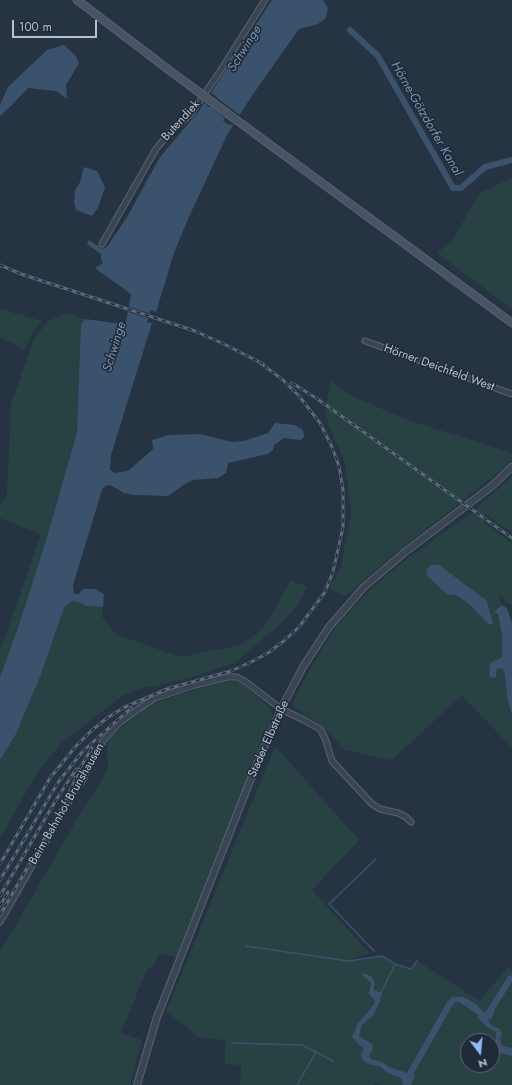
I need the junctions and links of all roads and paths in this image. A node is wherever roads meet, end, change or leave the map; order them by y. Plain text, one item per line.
1 (77, 0) edge
2 (265, 0) edge
3 (102, 244) dead end
4 (512, 323) edge
5 (365, 341) dead end
6 (512, 394) edge
7 (512, 467) edge
8 (281, 709) junction
9 (411, 822) dead end
10 (0, 922) edge
11 (137, 1085) edge

1 - 4 main road, bridge
2 - 3 street, Butendiek
5 - 6 street, Hörner Deichfeld West
7 - 8 street, Stader Elbstraße
8 - 9 street, Beim Bahnhof Brunshausen
8 - 10 street, Beim Bahnhof Brunshausen
8 - 11 street, Stader Elbstraße

